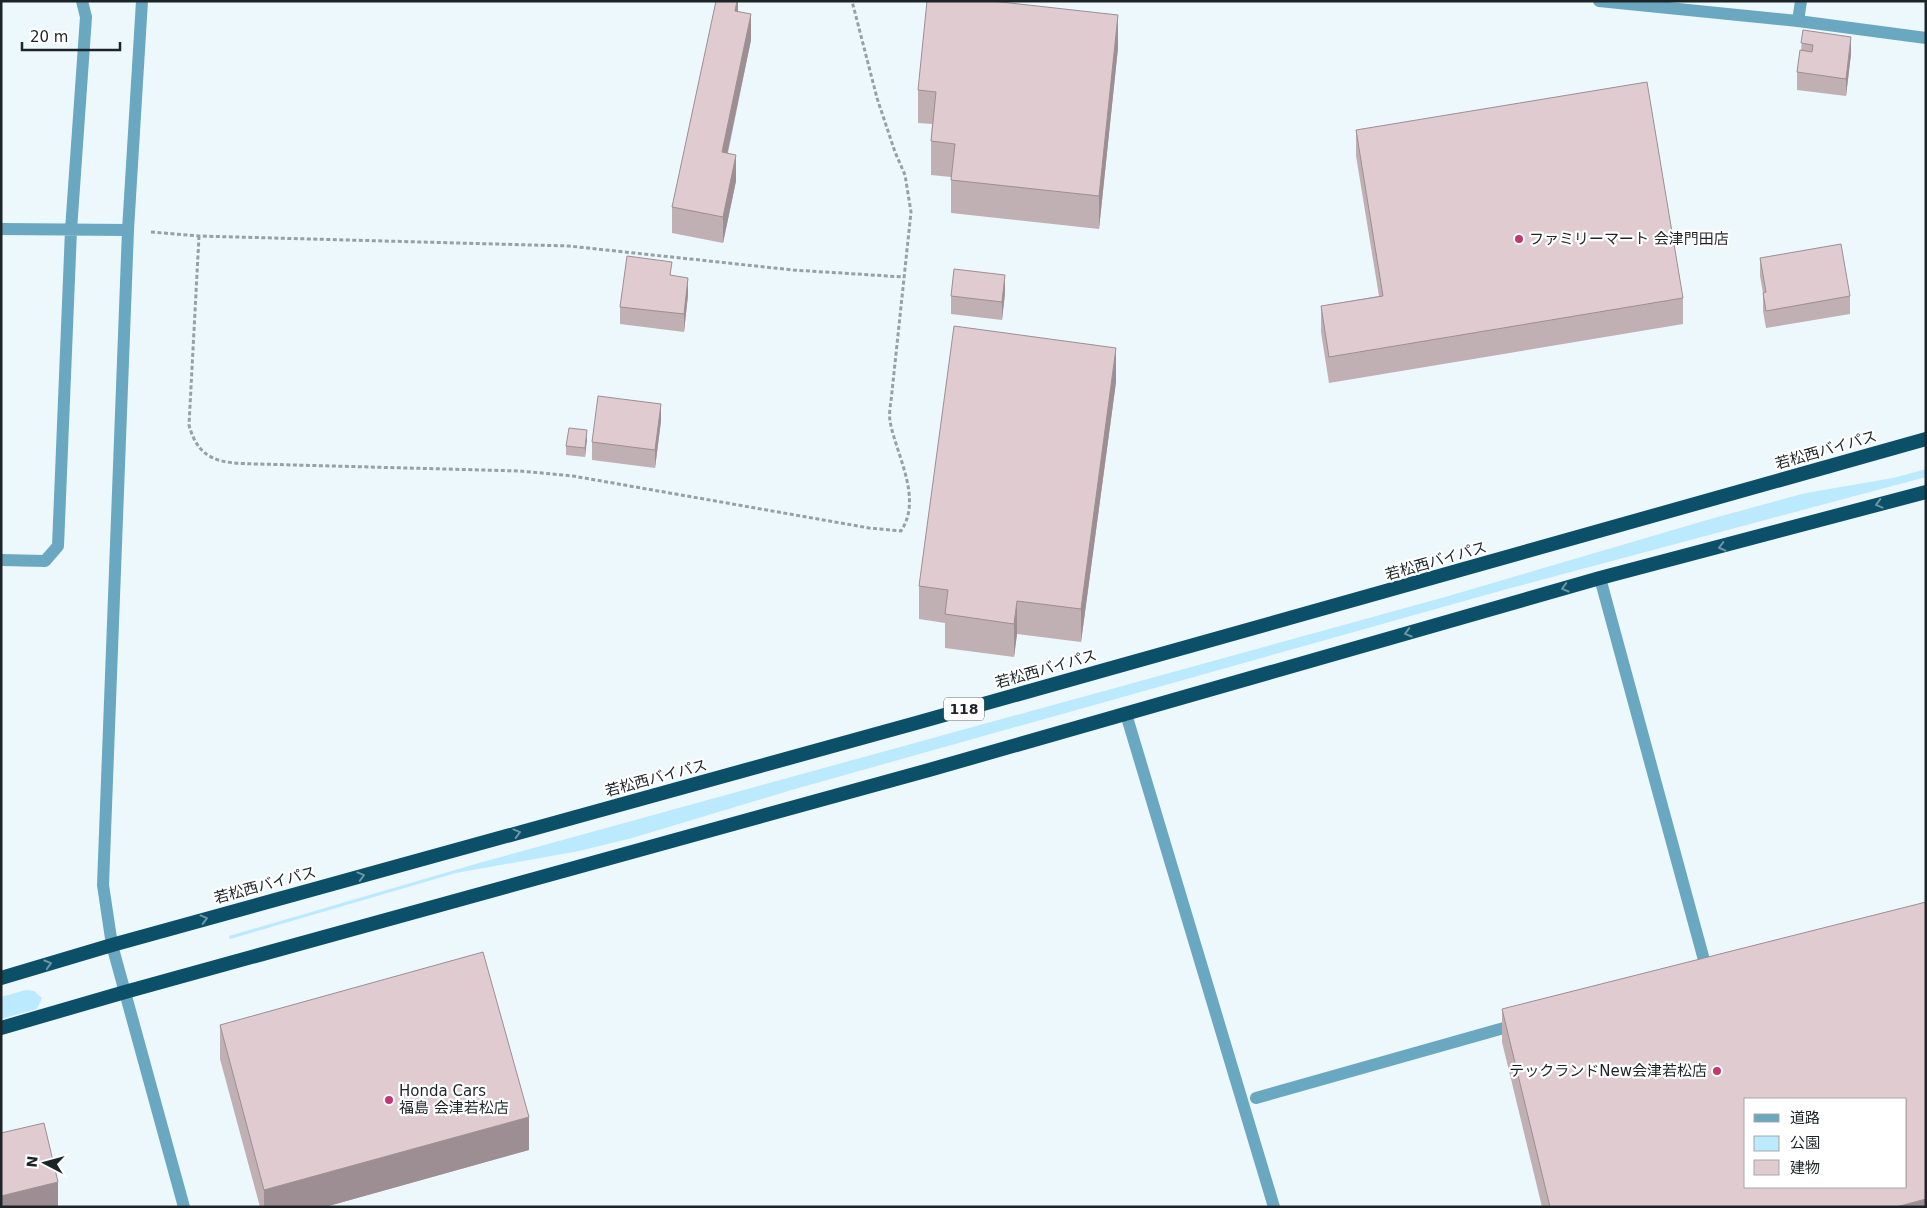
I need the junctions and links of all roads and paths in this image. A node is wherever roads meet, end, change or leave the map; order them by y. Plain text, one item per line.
1 (82, 1) edge
2 (142, 1) edge
3 (852, 1) edge
4 (1599, 1) edge
5 (1801, 1) edge
6 (1798, 21) junction
7 (1926, 38) edge
8 (1, 229) edge
9 (71, 230) junction
10 (128, 230) junction
11 (199, 236) junction
12 (904, 277) junction
13 (1926, 439) edge
14 (1926, 492) edge
15 (1, 560) edge
16 (1600, 578) junction
17 (1126, 714) junction
18 (112, 945) junction
19 (1707, 971) edge
20 (1, 978) edge
21 (125, 992) junction
22 (1534, 1020) edge
23 (1, 1028) edge
24 (1256, 1098) dead end
25 (184, 1207) edge
26 (1274, 1207) edge

1 - 9 street
2 - 10 street
3 - 12 path
4 - 6 street
5 - 6 street
6 - 7 street
8 - 9 street
9 - 10 street
9 - 15 street
10 - 11 path
10 - 18 street
11 - 12 path
11 - 12 path
18 -> 13 highway, 若松西バイパス / 118
14 -> 16 highway
16 -> 17 highway
16 - 19 street
17 - 21 highway
17 - 26 street
20 -> 18 highway, 若松西バイパス / 118
18 - 21 street
21 - 23 highway
21 - 25 street
22 - 24 street

